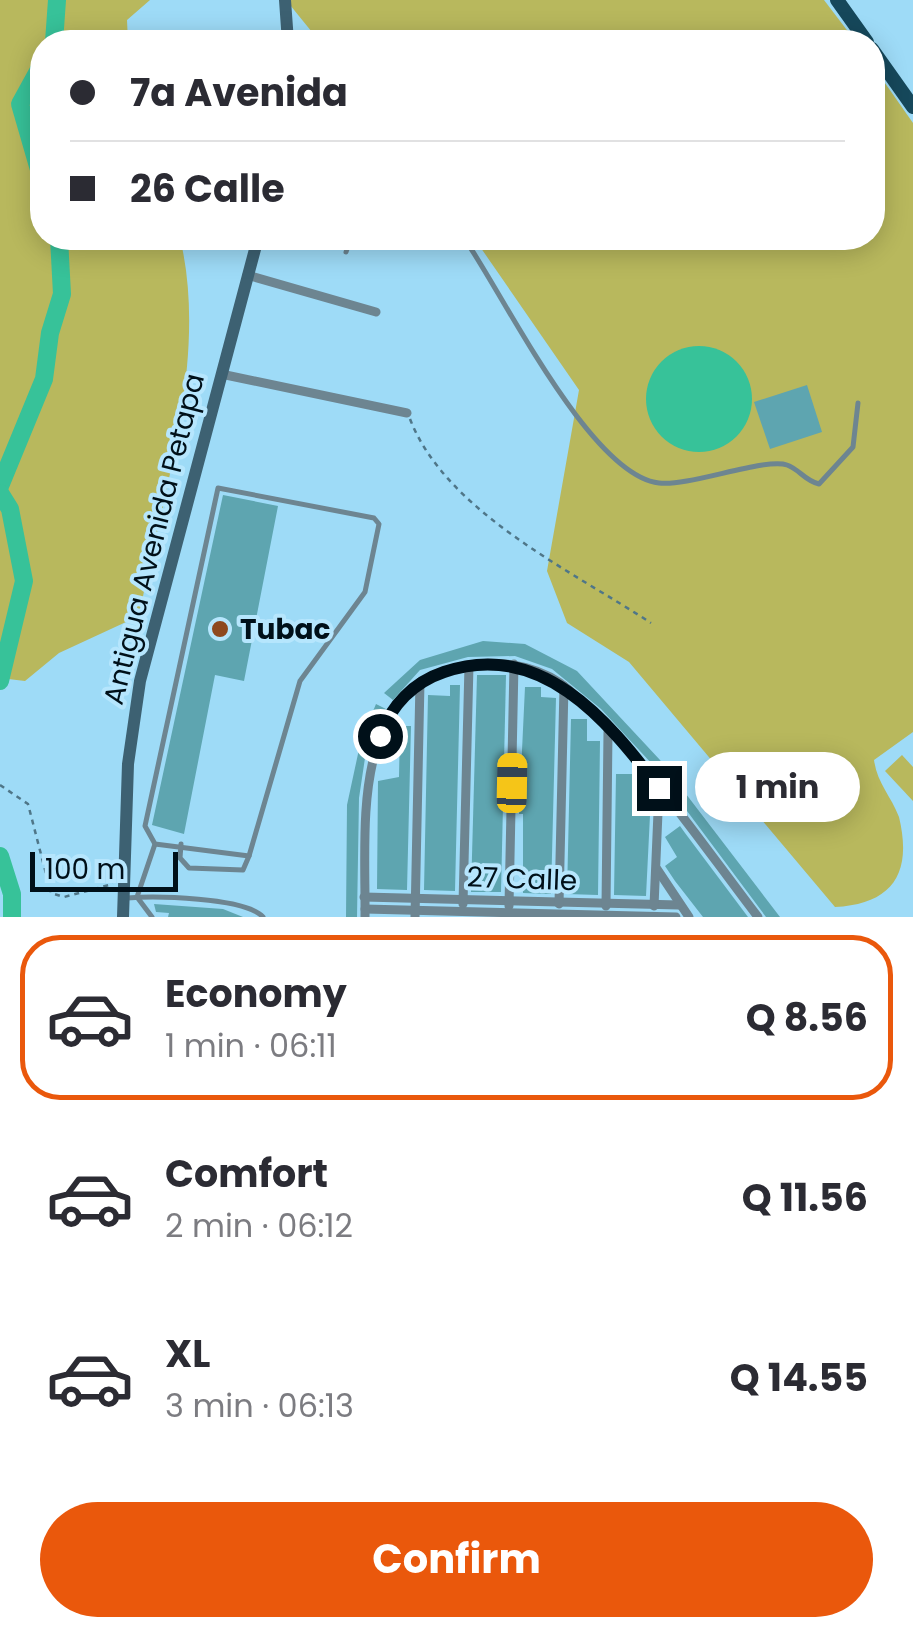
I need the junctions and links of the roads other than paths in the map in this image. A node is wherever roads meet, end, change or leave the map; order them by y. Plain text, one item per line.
1 (285, 0) edge
2 (837, 0) edge
3 (287, 30) edge
4 (859, 30) edge
5 (885, 68) edge
6 (912, 104) edge
7 (255, 250) edge
8 (471, 250) edge
9 (248, 275) junction
10 (376, 312) dead end
11 (221, 374) junction
12 (858, 403) dead end
13 (408, 413) road end
14 (514, 664) junction
15 (469, 665) junction
16 (420, 682) junction
17 (564, 686) junction
18 (608, 731) junction
19 (659, 788) junction
20 (155, 844) junction
21 (181, 844) junction
22 (249, 856) junction
23 (655, 866) junction
24 (128, 893) junction
25 (654, 904) junction
26 (679, 905) junction
27 (365, 908) edge
28 (415, 909) edge
29 (463, 909) edge
30 (606, 909) junction
31 (509, 910) edge
32 (560, 911) edge
33 (660, 916) edge
34 (124, 917) edge
35 (152, 917) edge
36 (263, 917) edge
37 (676, 917) edge
38 (689, 917) edge
39 (758, 917) edge

1 - 3 main road
2 - 4 main road
5 - 6 main road
7 - 9 main road, Antigua Avenida Petapa
8 - 12 lane
9 - 10 street
9 - 11 main road, Antigua Avenida Petapa
11 - 13 street
11 - 24 main road, Antigua Avenida Petapa
14 - 15 street
14 - 17 street
14 - 31 street
15 - 16 street
15 - 29 street
16 - 27 street
16 - 28 street
17 - 18 street
17 - 32 street
18 - 19 street
18 - 30 street
19 - 23 street
19 - 39 street
20 - 21 lane
20 - 22 lane
20 - 24 lane
21 - 22 lane
21 - 22 lane
23 - 25 street
23 - 26 street
24 - 34 main road, Antigua Avenida Petapa
24 - 35 lane
24 - 36 lane
25 - 26 street, 27 Calle
25 - 30 street, 27 Calle
25 - 33 street
26 - 38 street
27 - 28 street, 27 Calle
28 - 29 street, 27 Calle
29 - 31 street, 27 Calle
30 - 32 street, 27 Calle
30 - 33 street, 27 Calle
31 - 32 street, 27 Calle
33 - 37 street, 27 Calle

